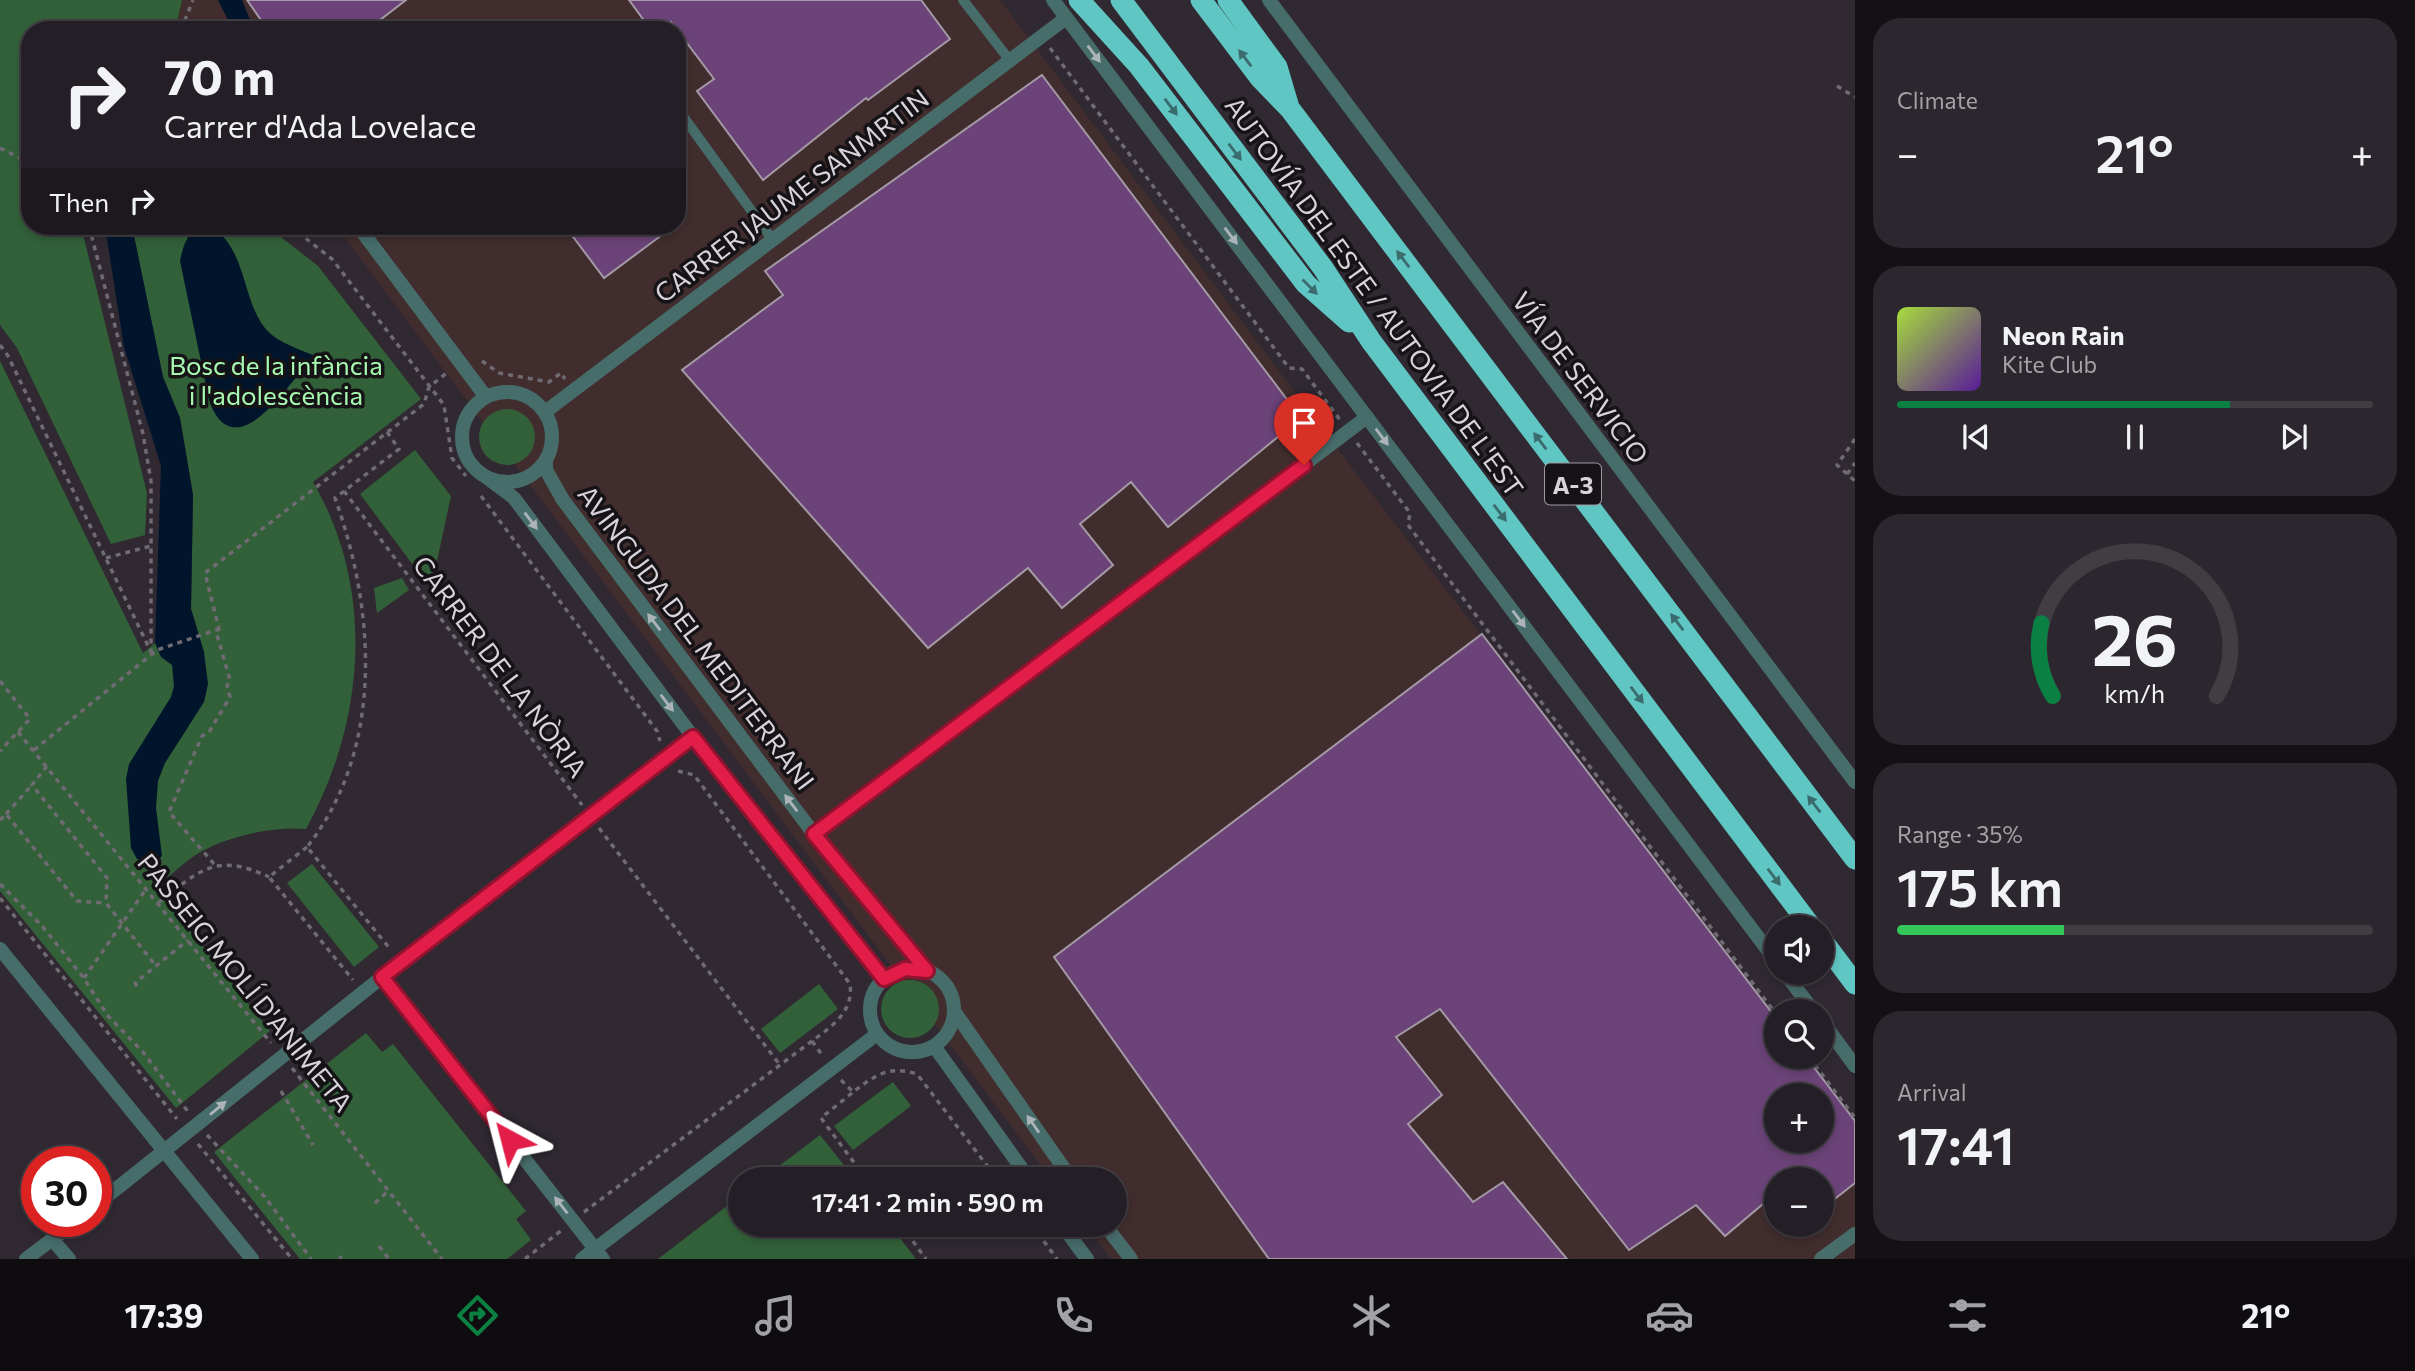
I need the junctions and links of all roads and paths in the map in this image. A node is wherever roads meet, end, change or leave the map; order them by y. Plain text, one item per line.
1 (193, 0) edge
2 (963, 0) edge
3 (1052, 0) edge
4 (1079, 0) edge
5 (1121, 0) edge
6 (1201, 0) edge
7 (1228, 0) edge
8 (1269, 0) edge
9 (1066, 18) junction
10 (185, 21) edge
11 (1042, 37) junction
12 (1011, 62) junction
13 (1837, 86) dead end
14 (1855, 97) edge
15 (1290, 109) junction
16 (686, 120) edge
17 (0, 149) edge
18 (21, 159) edge
19 (91, 235) edge
20 (301, 235) edge
21 (365, 235) edge
22 (772, 239) junction
23 (1371, 341) junction
24 (0, 345) edge
25 (460, 363) junction
26 (429, 387) junction
27 (573, 389) junction
28 (486, 397) junction
29 (1330, 407) dead end
30 (545, 412) junction
31 (1367, 417) junction
32 (387, 432) junction
33 (1855, 439) edge
34 (1367, 457) dead end
35 (546, 459) junction
36 (1855, 463) edge
37 (1847, 474) junction
38 (476, 477) junction
39 (1855, 481) edge
40 (344, 491) junction
41 (477, 491) dead end
42 (151, 546) junction
43 (106, 558) junction
44 (219, 629) junction
45 (151, 653) junction
46 (0, 681) edge
47 (18, 732) junction
48 (693, 737) junction
49 (34, 750) junction
50 (0, 751) edge
51 (667, 758) junction
52 (47, 766) junction
53 (1855, 782) edge
54 (32, 785) junction
55 (6, 814) junction
56 (591, 817) junction
57 (0, 820) edge
58 (814, 834) junction
59 (307, 847) junction
60 (1855, 859) edge
61 (214, 864) junction
62 (269, 877) junction
63 (0, 884) edge
64 (146, 889) junction
65 (0, 898) edge
66 (106, 903) junction
67 (158, 903) junction
68 (1802, 915) edge
69 (122, 923) junction
70 (188, 940) junction
71 (1764, 945) edge
72 (0, 950) edge
73 (1834, 956) edge
74 (401, 962) junction
75 (156, 966) junction
76 (927, 971) junction
77 (382, 977) junction
78 (84, 978) junction
79 (884, 979) junction
80 (1855, 984) edge
81 (137, 986) dead end
82 (363, 993) junction
83 (1765, 999) edge
84 (954, 1011) junction
85 (877, 1034) junction
86 (1834, 1037) edge
87 (813, 1041) junction
88 (934, 1046) junction
89 (281, 1055) junction
90 (780, 1065) junction
91 (1855, 1066) edge
92 (832, 1069) junction
93 (1818, 1069) edge
94 (281, 1091) dead end
95 (853, 1093) junction
96 (1855, 1118) edge
97 (193, 1128) junction
98 (313, 1144) dead end
99 (165, 1152) junction
100 (857, 1167) edge
101 (988, 1167) edge
102 (1021, 1167) edge
103 (1063, 1167) edge
104 (388, 1191) junction
105 (112, 1193) edge
106 (375, 1203) dead end
107 (573, 1221) junction
108 (1855, 1234) edge
109 (55, 1237) edge
110 (910, 1237) edge
111 (1041, 1237) edge
112 (1070, 1237) edge
113 (1114, 1237) edge
114 (52, 1239) junction
115 (379, 1246) dead end
116 (599, 1254) edge
117 (1085, 1258) edge
118 (26, 1259) edge
119 (69, 1259) edge
120 (252, 1259) edge
121 (292, 1259) edge
122 (311, 1259) edge
123 (389, 1259) edge
124 (442, 1259) edge
125 (525, 1259) edge
126 (582, 1259) edge
127 (926, 1259) edge
128 (1057, 1259) edge
129 (1131, 1259) edge
130 (1821, 1259) edge

1 - 10 path
2 - 12 lane
3 - 9 street
4 -> 23 highway
5 -> 23 highway, AUTOVÍA DEL ESTE / AUTOVIA DE L'EST
15 -> 6 highway, AUTOVÍA DEL ESTE / AUTOVIA DE L'EST / A-3
7 - 15 highway
8 - 53 street, VÍA DE SERVICIO
9 - 11 street, CARRER JAUME SANMRTIN
9 -> 31 street
11 - 12 street, CARRER JAUME SANMRTIN
11 - 29 path
12 - 22 street, CARRER JAUME SANMRTIN
13 - 14 path
60 -> 15 highway, AUTOVÍA DEL ESTE / AUTOVIA DE L'EST / A-3
16 - 22 lane
17 - 18 path
19 - 42 path
20 - 26 path
21 - 25 street
22 - 27 street, CARRER JAUME SANMRTIN
23 -> 68 highway, AUTOVÍA DEL ESTE / AUTOVIA DE L'EST
24 - 43 path
25 - 26 path
25 - 27 path
25 - 28 street
26 - 32 path
26 - 38 path
27 - 30 street, CARRER JAUME SANMRTIN
28 - 30 street
28 - 38 street
30 - 35 street
31 - 58 street
31 -> 71 street
32 - 40 path
32 - 44 path
33 - 37 path
34 - 83 path
35 - 38 street
58 -> 35 street, AVINGUDA DEL MEDITERRANI
36 - 37 path
37 - 39 path
38 -> 48 street
40 - 56 path, CARRER DE LA NÒRIA
40 - 59 path
41 - 51 path
42 - 43 path
42 - 45 path
43 - 45 path
44 - 45 path
44 - 61 path
45 - 49 path
46 - 47 path
47 - 49 path, PASSEIG MOLÍ D'ANIMETA
47 - 50 path
48 - 51 street
48 - 79 street
49 - 52 path, PASSEIG MOLÍ D'ANIMETA
51 - 56 street
51 - 87 path
52 - 54 path
52 - 64 path, PASSEIG MOLÍ D'ANIMETA
54 - 55 path
54 - 66 path
55 - 57 path
55 - 66 path
56 - 74 street
56 - 90 path, CARRER DE LA NÒRIA
58 - 76 street, AVINGUDA DEL MEDITERRANI
59 - 62 path
59 - 74 path
61 - 62 path
61 - 67 path
62 - 82 path
63 - 78 path
64 - 67 path, PASSEIG MOLÍ D'ANIMETA
64 - 69 path
65 - 97 path
66 - 69 path
67 - 70 path, PASSEIG MOLÍ D'ANIMETA
69 - 75 path
69 - 78 path
70 - 75 path
70 - 89 path, PASSEIG MOLÍ D'ANIMETA
72 - 99 street
73 - 80 highway
74 - 77 street
75 - 81 path
76 - 79 street
76 - 84 street
77 - 82 street
107 -> 77 street
78 - 97 path
79 - 85 street
82 - 89 street
84 - 88 street
103 -> 84 street
85 - 88 street
85 - 92 street
86 - 91 street
87 - 90 path
87 - 92 path
88 - 102 street
97 -> 89 street
89 - 104 path, PASSEIG MOLÍ D'ANIMETA
90 - 107 path
92 - 95 path
92 - 116 street
93 - 96 path
94 - 98 path
95 - 100 path
95 - 101 path
97 - 99 street
97 - 121 path
97 - 122 path
99 - 105 street
99 - 120 street
104 - 106 path
104 - 124 path, PASSEIG MOLÍ D'ANIMETA
107 - 116 street
107 - 125 path
108 - 130 street
109 - 114 street
110 - 127 path
111 - 128 path
112 - 117 street
113 - 129 street
114 - 118 street
114 - 119 street
115 - 123 path
116 - 126 street

